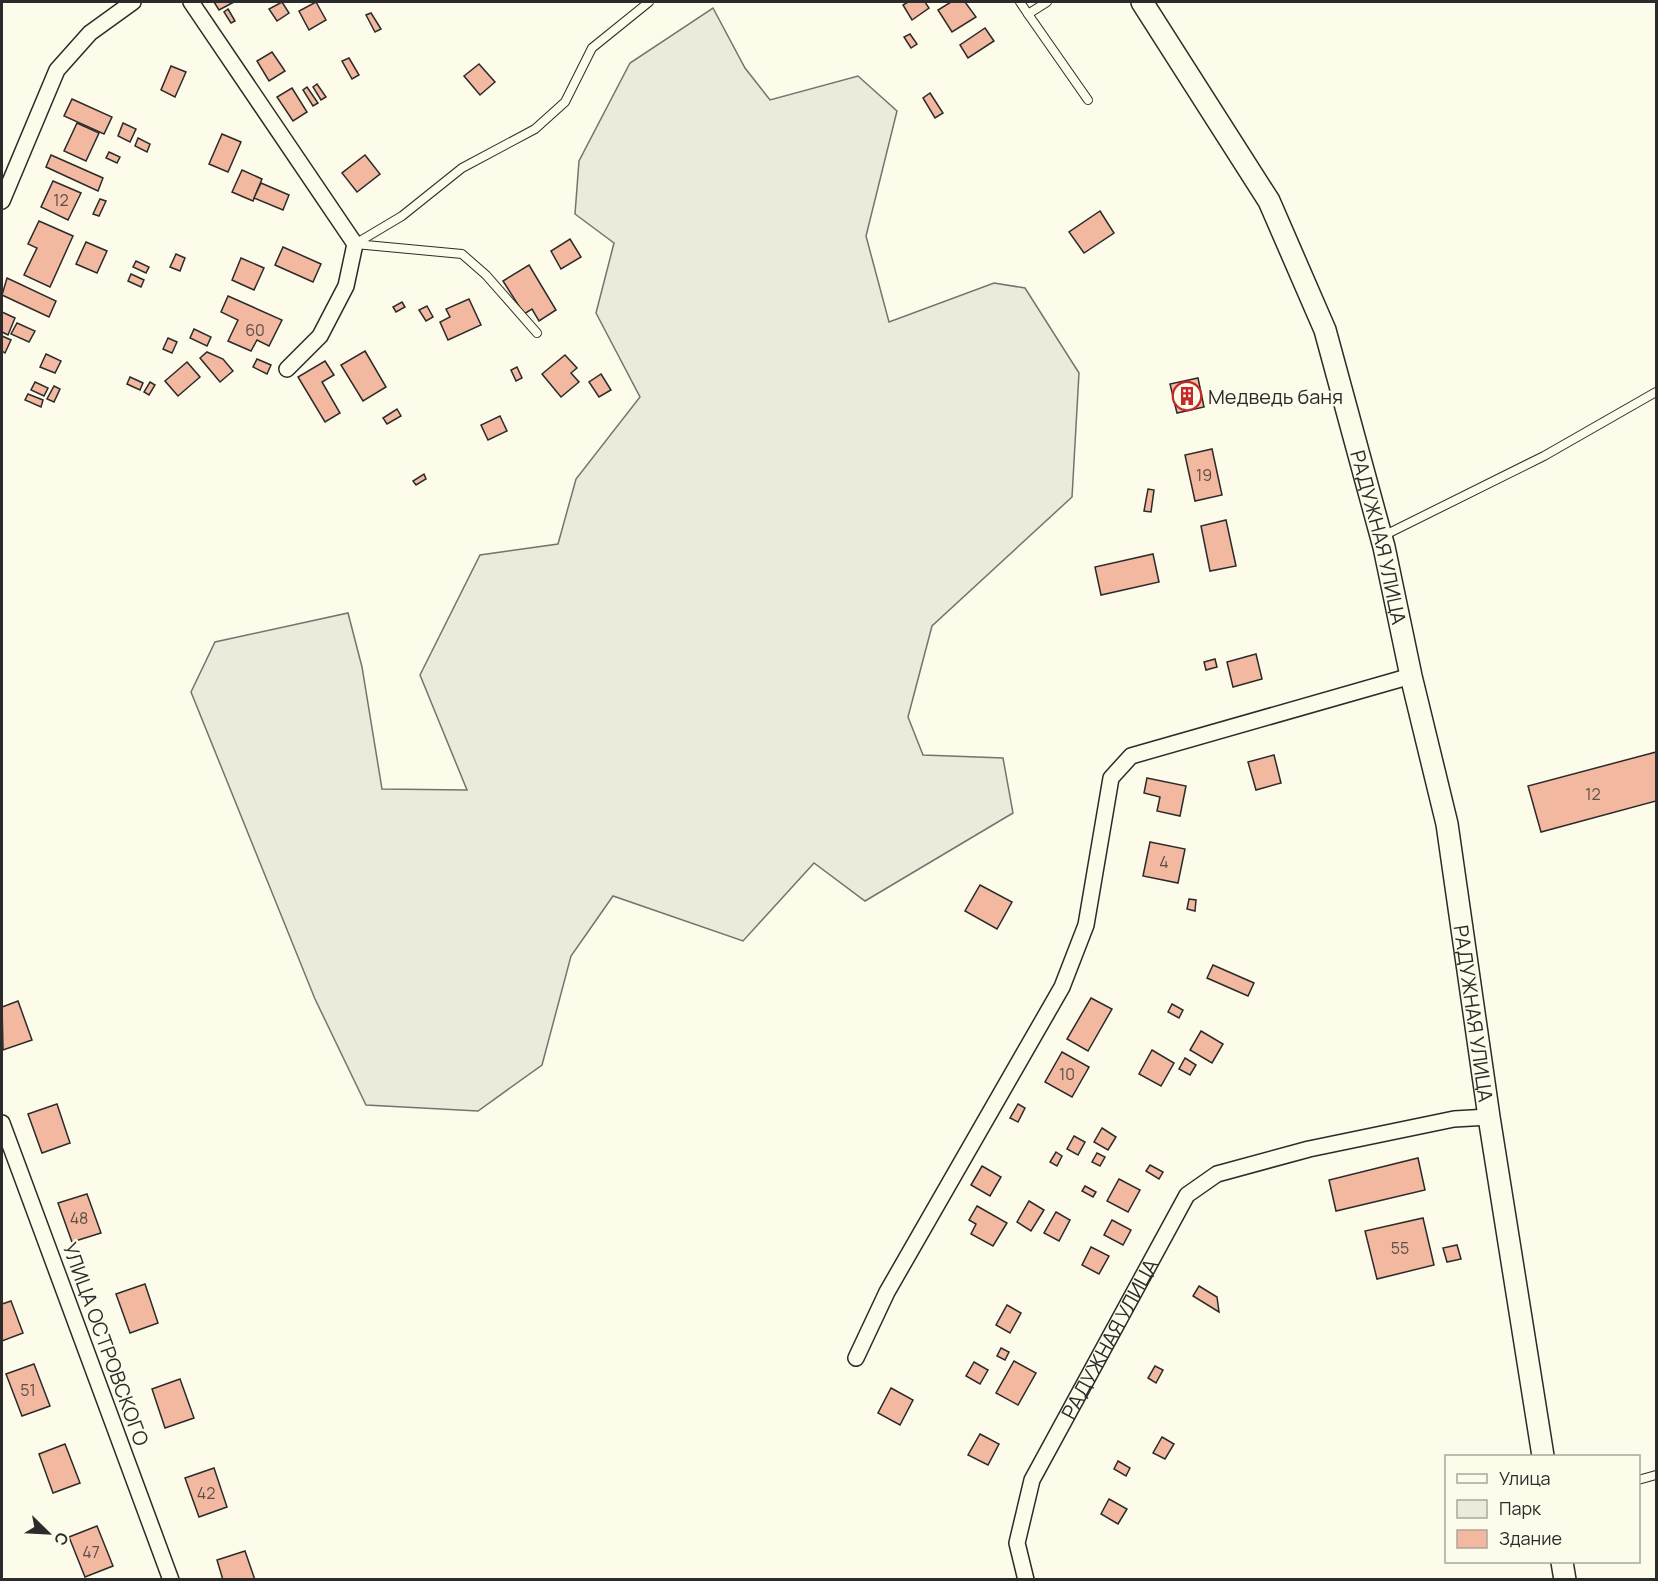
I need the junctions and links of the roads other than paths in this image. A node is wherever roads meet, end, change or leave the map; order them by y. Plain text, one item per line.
1 (133, 2) edge
2 (191, 2) edge
3 (649, 2) edge
4 (1020, 2) edge
5 (1047, 2) edge
6 (1142, 2) edge
7 (1028, 14) junction
8 (1088, 100) dead end
9 (2, 201) edge
10 (355, 244) junction
11 (537, 333) dead end
12 (287, 369) dead end
13 (1656, 392) edge
14 (1382, 537) junction
15 (1411, 676) junction
16 (1489, 1117) junction
17 (2, 1123) edge
18 (856, 1358) dead end
19 (1543, 1455) edge
20 (1656, 1475) edge
21 (1640, 1479) edge
22 (1562, 1563) edge
23 (171, 1580) edge
24 (1026, 1580) edge
25 (1565, 1580) edge

1 - 9 street
2 - 10 street
3 - 10 lane
4 - 7 lane
5 - 7 lane
6 - 14 street, РАДУЖНАЯ УЛИЦА
7 - 8 lane
10 - 11 lane
10 - 12 street
13 - 14 lane
14 - 15 street, РАДУЖНАЯ УЛИЦА
15 - 16 street, РАДУЖНАЯ УЛИЦА
15 - 18 street
16 - 19 street, РАДУЖНАЯ УЛИЦА
16 - 24 street, РАДУЖНАЯ УЛИЦА
17 - 23 street, УЛИЦА ОСТРОВСКОГО
20 - 21 lane
22 - 25 street

